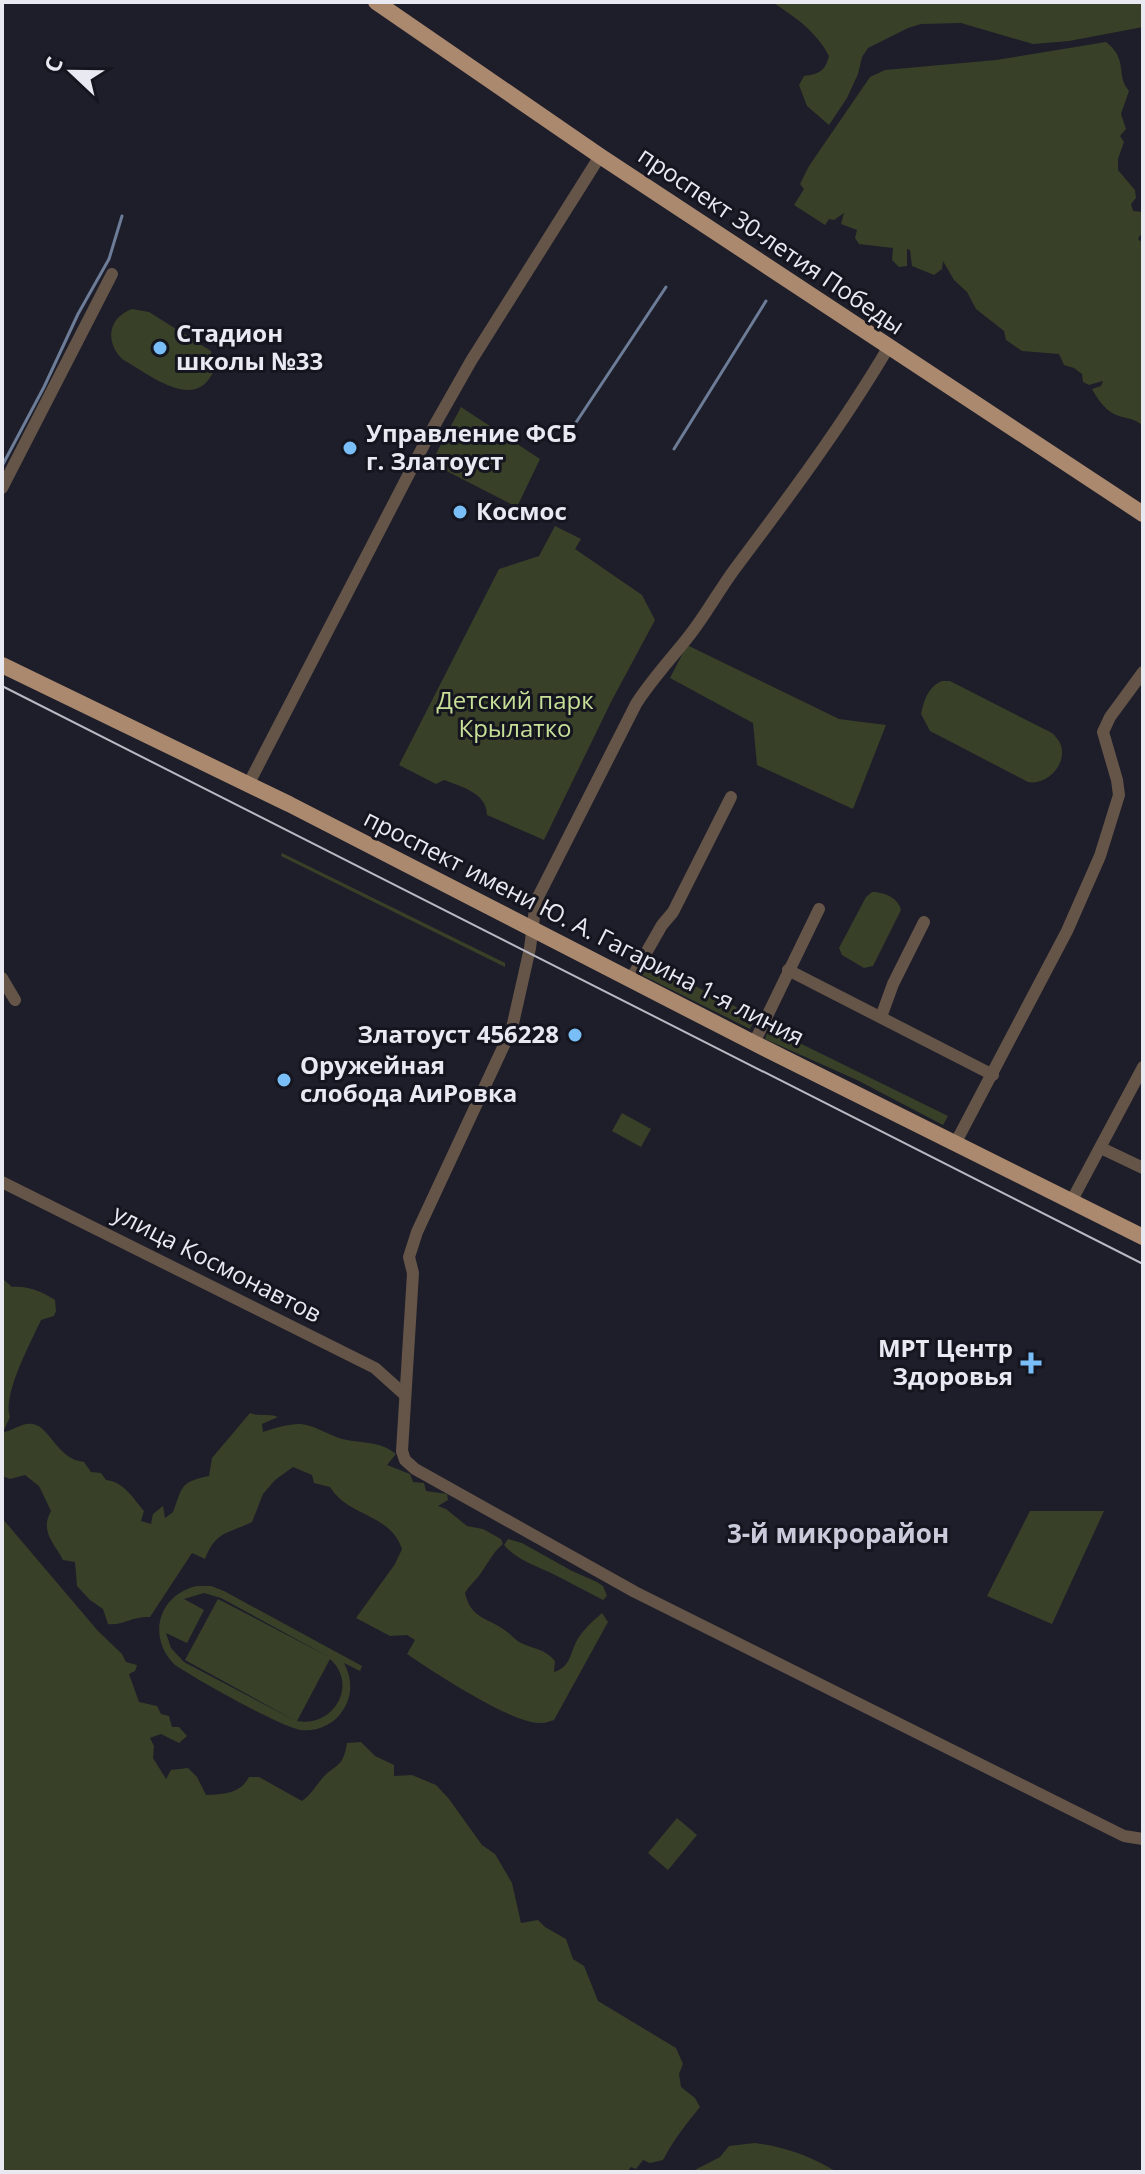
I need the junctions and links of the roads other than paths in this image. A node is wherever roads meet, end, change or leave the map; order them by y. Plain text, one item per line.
1 (376, 2) edge
2 (600, 156) junction
3 (112, 274) dead end
4 (888, 348) junction
5 (2, 488) edge
6 (1143, 514) edge
7 (2, 665) edge
8 (1143, 672) edge
9 (248, 785) junction
10 (731, 797) dead end
11 (819, 909) dead end
12 (924, 922) dead end
13 (532, 928) junction
14 (788, 970) junction
15 (2, 978) edge
16 (631, 979) junction
17 (15, 1000) dead end
18 (881, 1017) junction
19 (754, 1043) junction
20 (1143, 1067) edge
21 (993, 1075) junction
22 (956, 1142) junction
23 (1101, 1148) junction
24 (1143, 1168) edge
25 (2, 1182) edge
26 (1072, 1200) junction
27 (1143, 1237) edge
28 (405, 1395) junction
29 (1143, 1839) edge

1 - 2 main road, проспект 30-летия Победы
2 - 4 main road, проспект 30-летия Победы
2 - 9 street
3 - 5 street
4 - 6 main road, проспект 30-летия Победы
4 - 13 street
7 - 9 main road, проспект имени Ю. А. Гагарина 1-я линия
8 - 21 street
9 - 13 main road, проспект имени Ю. А. Гагарина 1-я линия
10 - 16 street
11 - 14 street
12 - 18 street
13 - 16 main road, проспект имени Ю. А. Гагарина 1-я линия
13 - 28 street
14 - 18 street
14 - 19 street
15 - 17 street
16 - 19 main road, проспект имени Ю. А. Гагарина 1-я линия
18 - 21 street
19 - 22 main road, проспект имени Ю. А. Гагарина 1-я линия
20 - 23 street
21 - 22 street
22 - 26 main road, проспект имени Ю. А. Гагарина 1-я линия
23 - 24 street
23 - 26 street
25 - 28 street, улица Космонавтов
26 - 27 main road, проспект имени Ю. А. Гагарина 1-я линия
28 - 29 street

